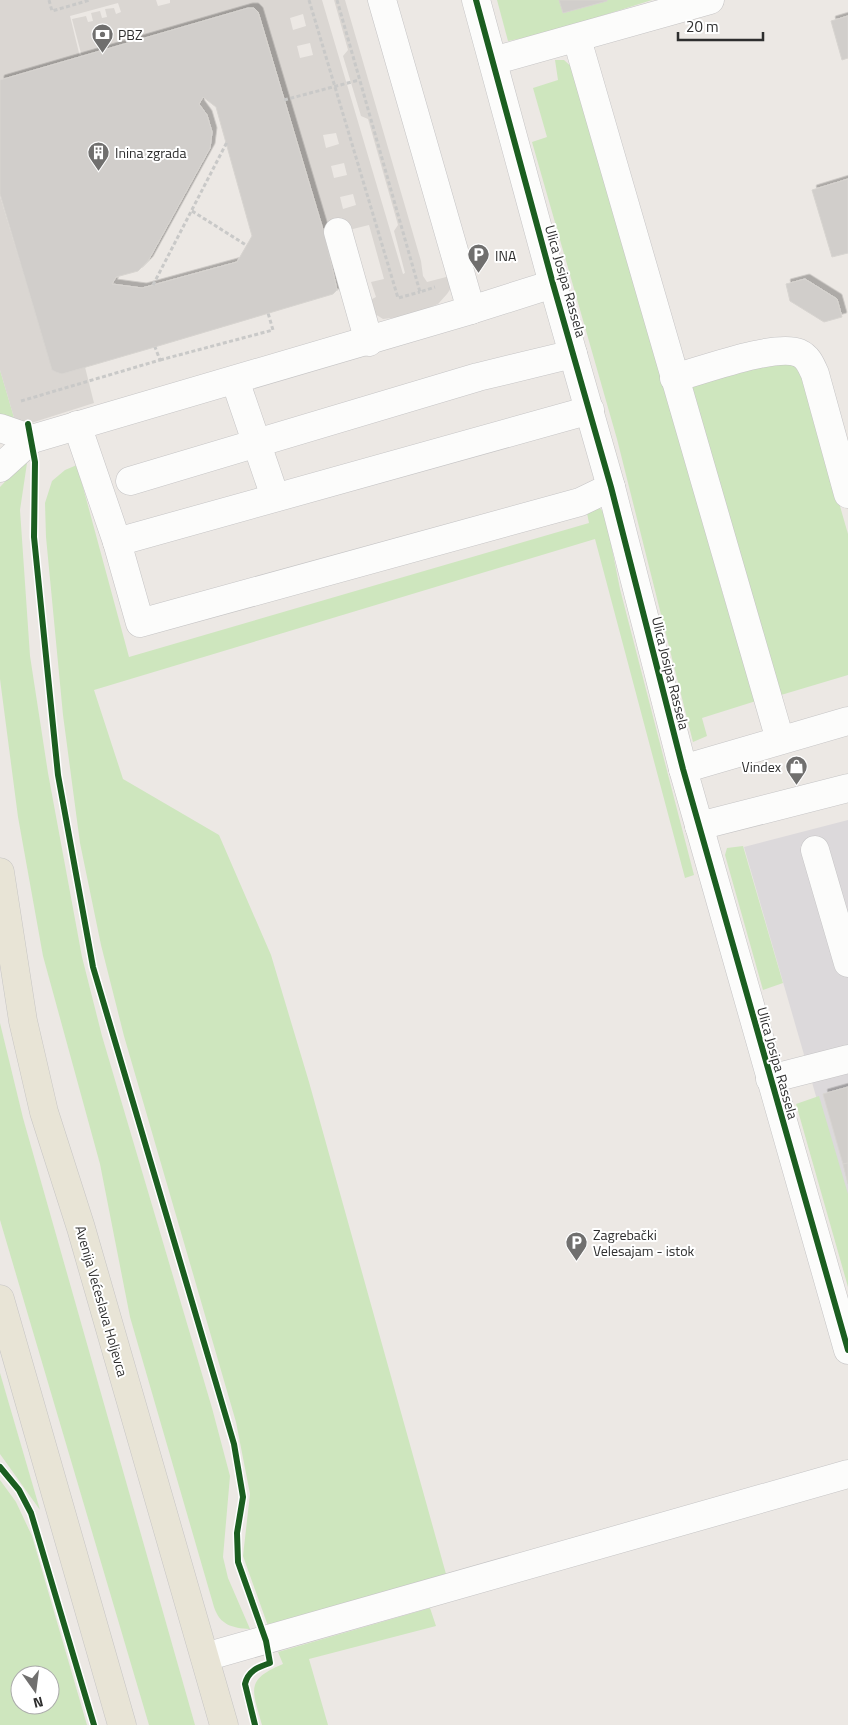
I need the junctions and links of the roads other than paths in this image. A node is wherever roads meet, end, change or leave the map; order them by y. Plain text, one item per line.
1 (382, 0) edge
2 (476, 0) edge
3 (710, 0) edge
4 (577, 39) junction
5 (493, 61) junction
6 (338, 232) dead end
7 (553, 284) junction
8 (471, 310) junction
9 (369, 342) junction
10 (573, 354) junction
11 (674, 378) junction
12 (235, 380) junction
13 (590, 410) junction
14 (77, 425) junction
15 (0, 428) edge
16 (32, 439) junction
17 (256, 444) junction
18 (0, 468) edge
19 (130, 481) dead end
20 (611, 488) junction
21 (848, 494) edge
22 (275, 497) junction
23 (117, 542) junction
24 (848, 721) edge
25 (780, 740) junction
26 (683, 769) junction
27 (848, 788) edge
28 (699, 826) junction
29 (815, 850) dead end
30 (0, 872) edge
31 (848, 963) edge
32 (848, 1059) edge
33 (770, 1079) junction
34 (0, 1299) edge
35 (848, 1350) edge
36 (848, 1474) edge
37 (205, 1657) junction
38 (122, 1725) edge
39 (224, 1725) edge

1 - 8 street
2 - 5 street, Ulica Josipa Rassela
3 - 4 street
4 - 5 street
4 - 11 street
5 - 7 street, Ulica Josipa Rassela
6 - 9 street
7 - 8 street
7 - 10 street, Ulica Josipa Rassela
8 - 9 street
9 - 12 street
10 - 13 street, Ulica Josipa Rassela
10 - 17 street
11 - 21 street
11 - 25 street
12 - 14 street
12 - 17 street
13 - 20 street, Ulica Josipa Rassela
13 - 22 street
14 - 16 street
14 - 23 street
15 - 16 street
16 - 18 street
17 - 19 street
17 - 22 street
20 - 23 street
20 - 26 street, Ulica Josipa Rassela
22 - 23 street
24 - 25 street
25 - 26 street
26 - 28 street, Ulica Josipa Rassela
27 - 28 street
28 - 33 street, Ulica Josipa Rassela
29 - 31 street
30 - 37 main road, Avenija Većeslava Holjevca
32 - 33 street
33 - 35 street, Ulica Josipa Rassela
34 - 38 main road
36 - 37 street
37 - 39 main road, Avenija Većeslava Holjevca

